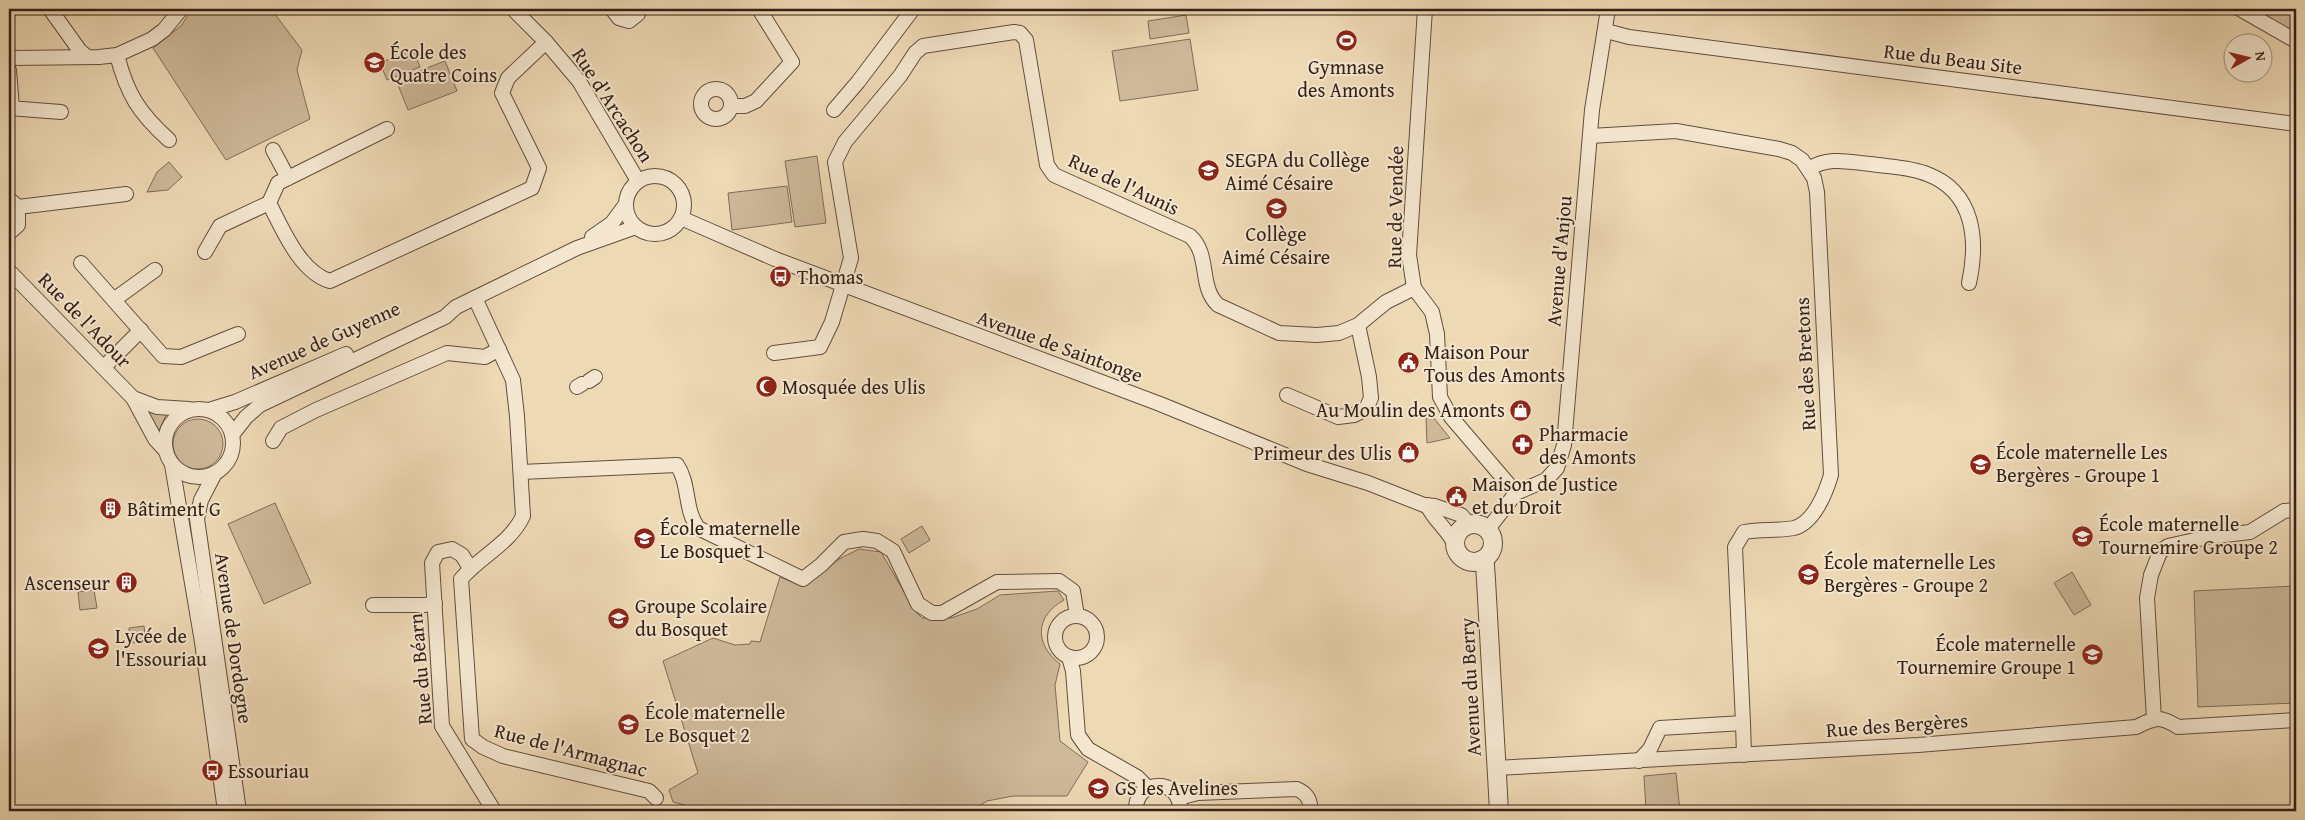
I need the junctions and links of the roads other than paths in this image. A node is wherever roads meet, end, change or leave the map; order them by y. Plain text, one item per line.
1 (50, 9) edge
2 (181, 9) edge
3 (513, 9) edge
4 (612, 9) edge
5 (639, 9) edge
6 (759, 9) edge
7 (913, 9) edge
8 (1425, 9) edge
9 (1608, 9) edge
10 (2240, 9) edge
11 (1606, 31) junction
12 (2296, 41) edge
13 (546, 42) junction
14 (117, 55) junction
15 (86, 56) junction
16 (9, 58) edge
17 (9, 70) edge
18 (730, 106) dead end
19 (11, 108) edge
20 (834, 110) dead end
21 (61, 112) dead end
22 (2296, 124) edge
23 (387, 129) dead end
24 (1590, 136) junction
25 (169, 140) dead end
26 (273, 150) dead end
27 (1809, 169) junction
28 (288, 178) junction
29 (638, 181) junction
30 (126, 194) dead end
31 (14, 203) edge
32 (269, 204) junction
33 (626, 204) junction
34 (681, 218) junction
35 (636, 227) junction
36 (9, 233) edge
37 (577, 248) junction
38 (205, 252) dead end
39 (81, 263) dead end
40 (155, 270) dead end
41 (9, 271) edge
42 (1969, 284) dead end
43 (844, 286) junction
44 (1414, 288) junction
45 (475, 298) junction
46 (115, 299) junction
47 (456, 307) junction
48 (1358, 325) junction
49 (141, 330) junction
50 (238, 334) dead end
51 (499, 349) junction
52 (774, 354) dead end
53 (104, 367) junction
54 (1287, 395) dead end
55 (134, 398) junction
56 (190, 409) junction
57 (209, 410) junction
58 (232, 435) junction
59 (273, 441) dead end
60 (166, 451) junction
61 (172, 465) junction
62 (520, 472) junction
63 (215, 473) junction
64 (1516, 493) junction
65 (1427, 505) junction
66 (2290, 510) edge
67 (1469, 524) junction
68 (1488, 529) junction
69 (1454, 543) junction
70 (1482, 560) junction
71 (470, 568) junction
72 (435, 603) junction
73 (373, 605) dead end
74 (1077, 616) junction
75 (1069, 657) junction
76 (2154, 719) junction
77 (2296, 720) edge
78 (1743, 723) junction
79 (1744, 755) junction
80 (1639, 761) junction
81 (1496, 768) junction
82 (1148, 788) junction
83 (656, 798) dead end
84 (1179, 804) edge
85 (225, 811) edge
86 (239, 811) edge
87 (494, 811) edge
88 (1136, 811) edge
89 (1311, 811) edge
90 (1498, 811) edge

1 - 15 street
2 - 14 street
3 - 13 street, Rue d'Arcachon
4 - 5 street
6 - 18 street
7 - 20 street
8 - 44 street, Rue de Vendée
9 - 11 street, Avenue d'Anjou
10 - 12 street
11 - 22 street, Rue du Beau Site
11 - 24 street, Avenue d'Anjou
13 - 29 street, Rue d'Arcachon
13 - 32 street
14 - 15 street
14 - 25 street
15 - 16 street
17 - 19 street
19 - 21 street
23 - 28 street
24 - 27 street, Rue des Bretons
24 - 64 street, Avenue d'Anjou
26 - 28 street
27 - 42 street
27 - 78 street, Rue des Bretons
28 - 32 street
29 - 33 street
29 - 34 street
30 - 31 street
31 - 36 street
32 - 38 street
33 - 35 street
33 - 37 street, Avenue de Guyenne
34 - 35 street
34 - 43 street, Avenue de Saintonge
35 - 37 street, Avenue de Guyenne
37 - 45 street, Avenue de Guyenne
39 - 46 street
40 - 46 street
41 - 53 street, Rue de l'Adour
43 - 48 street, Rue de l'Aunis
43 - 52 street, Rue de l'Aunis
43 - 65 street, Avenue de Saintonge
44 - 48 street, Rue de l'Aunis
44 - 64 street, Rue de Vendée
45 - 47 street, Avenue de Guyenne
45 - 51 street
46 - 49 street
47 - 57 street, Avenue de Guyenne
47 - 58 street, Avenue de Guyenne
48 - 54 street
49 - 50 street
49 - 53 street
51 - 59 street
51 - 62 street
53 - 55 street, Rue de l'Adour
55 - 56 street, Rue de l'Adour
55 - 60 street, Rue de l'Adour
56 - 57 street
56 - 60 street
57 - 58 street
58 - 63 street
60 - 61 street
61 - 63 street
61 - 85 street, Avenue de Dordogne
62 - 71 street
62 - 74 street
63 - 86 street, Avenue de Dordogne
64 - 68 street, Avenue d'Anjou
65 - 67 street, Avenue de Saintonge
65 - 69 street
66 - 76 street
67 - 68 street
67 - 69 street
68 - 70 street
69 - 70 street
70 - 81 street, Avenue du Berry
71 - 72 street, Rue du Béarn
71 - 83 street, Rue de l'Armagnac
72 - 73 street
72 - 87 street, Rue du Béarn
74 - 75 street
74 - 75 street
75 - 82 street
76 - 77 street
76 - 79 street, Rue des Bergères
78 - 79 street
78 - 80 street
79 - 80 street, Rue des Bergères
80 - 81 street, Rue des Bergères
81 - 90 street, Avenue du Berry
82 - 84 street
82 - 88 street
84 - 89 street

